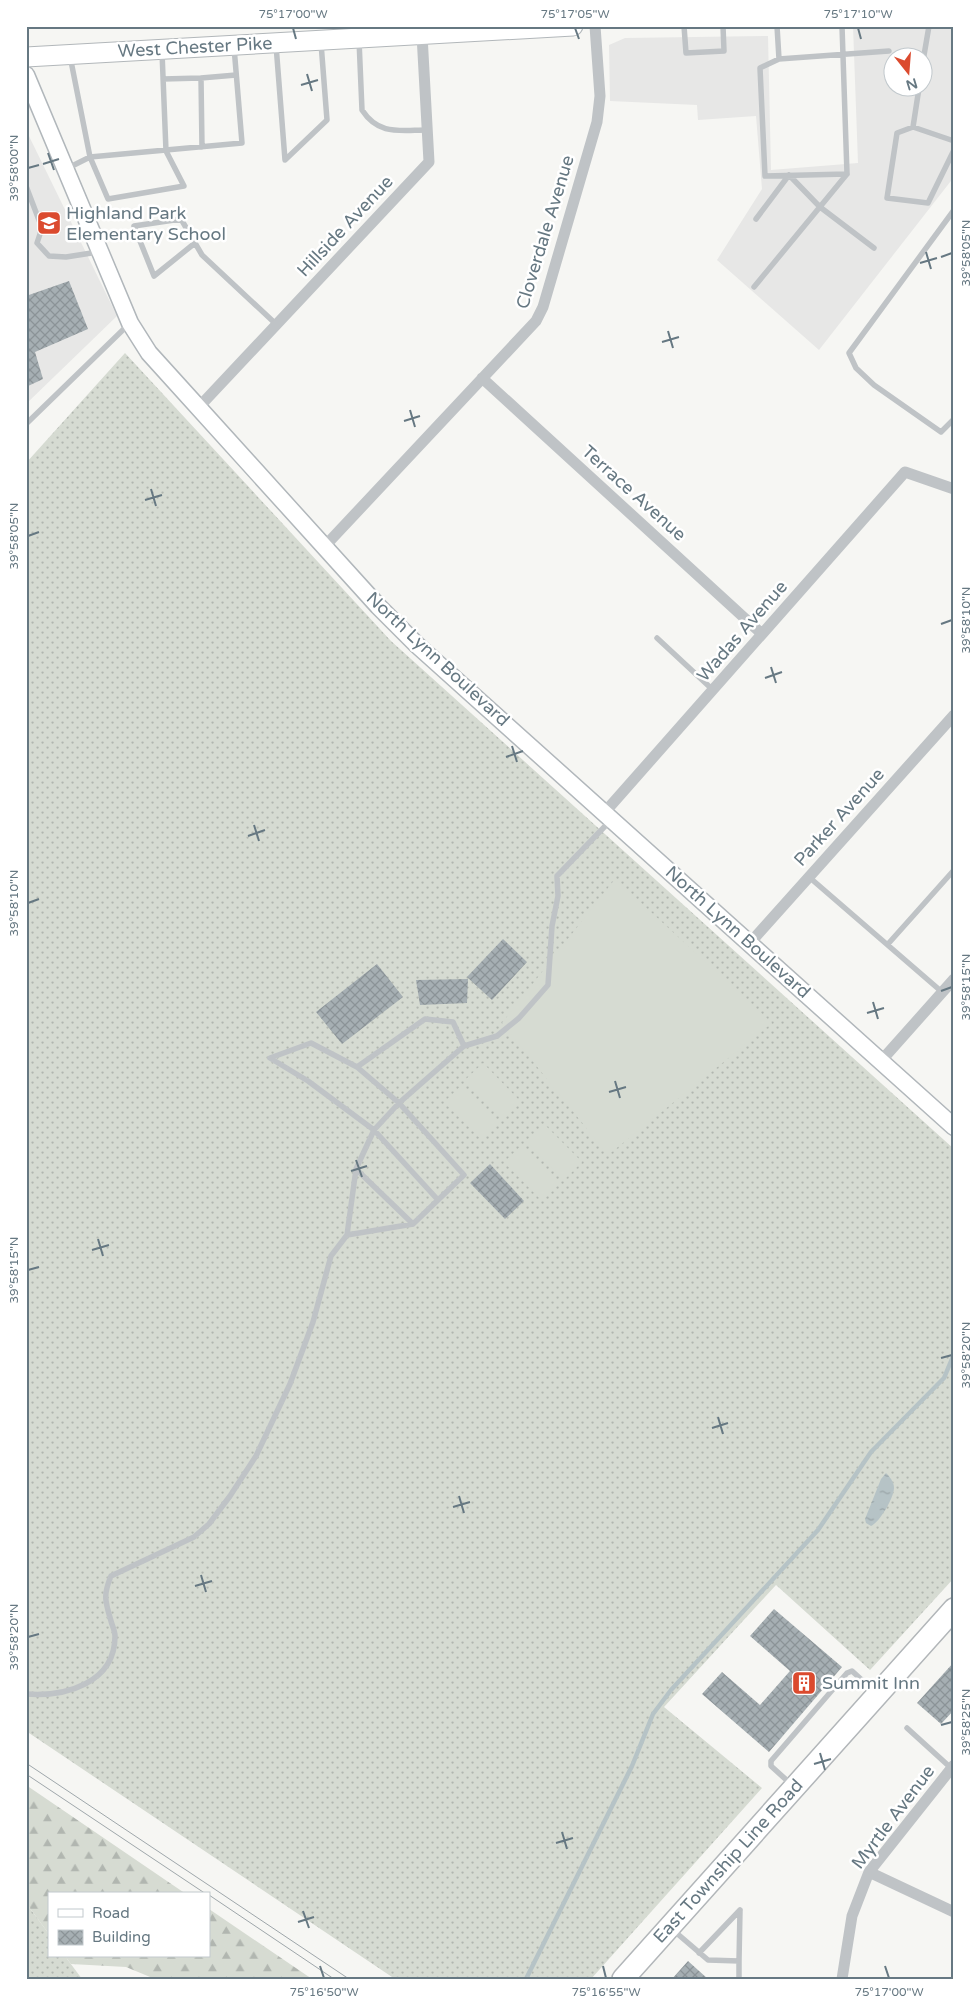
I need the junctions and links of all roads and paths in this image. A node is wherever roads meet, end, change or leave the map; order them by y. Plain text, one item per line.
1 (573, 26) edge
2 (595, 26) edge
3 (684, 26) edge
4 (723, 26) edge
5 (778, 26) edge
6 (842, 26) edge
7 (929, 26) edge
8 (422, 35) junction
9 (359, 38) junction
10 (321, 40) junction
11 (276, 43) junction
12 (234, 45) junction
13 (925, 48) edge
14 (162, 49) junction
15 (882, 51) edge
16 (70, 54) junction
17 (843, 54) junction
18 (26, 57) edge
19 (779, 59) junction
20 (26, 75) edge
21 (236, 76) junction
22 (202, 78) junction
23 (163, 79) junction
24 (917, 98) edge
25 (913, 127) junction
26 (428, 130) junction
27 (954, 141) edge
28 (202, 147) junction
29 (954, 150) edge
30 (166, 151) junction
31 (90, 157) junction
32 (66, 169) junction
33 (847, 174) junction
34 (789, 175) junction
35 (26, 186) edge
36 (820, 207) junction
37 (954, 210) edge
38 (756, 219) dead end
39 (195, 243) junction
40 (874, 248) dead end
41 (100, 252) junction
42 (754, 287) dead end
43 (130, 323) junction
44 (277, 325) junction
45 (482, 378) junction
46 (199, 407) junction
47 (954, 419) edge
48 (26, 424) edge
49 (954, 489) edge
50 (325, 546) junction
51 (762, 634) junction
52 (657, 638) dead end
53 (713, 690) junction
54 (954, 715) edge
55 (609, 815) junction
56 (954, 870) edge
57 (809, 876) junction
58 (750, 943) junction
59 (888, 944) junction
60 (954, 979) edge
61 (942, 992) junction
62 (464, 1046) junction
63 (881, 1061) junction
64 (357, 1067) junction
65 (399, 1104) junction
66 (954, 1127) edge
67 (374, 1130) junction
68 (356, 1169) junction
69 (438, 1200) junction
70 (413, 1224) junction
71 (347, 1235) junction
72 (954, 1609) edge
73 (26, 1694) edge
74 (878, 1694) junction
75 (907, 1728) dead end
76 (952, 1766) edge
77 (794, 1787) junction
78 (869, 1872) junction
79 (954, 1912) edge
80 (669, 1927) junction
81 (699, 1953) junction
82 (739, 1961) junction
83 (623, 1979) edge
84 (739, 1979) edge
85 (842, 1979) edge

1 - 8 main road, West Chester Pike
2 - 45 street, Cloverdale Avenue
3 - 4 lane
5 - 19 lane
6 - 17 lane
7 - 13 lane
8 - 9 main road, West Chester Pike
8 - 26 street, Hillside Avenue
9 - 10 main road, West Chester Pike
9 - 26 lane
10 - 11 main road, West Chester Pike
10 - 11 lane
11 - 12 main road, West Chester Pike
12 - 14 main road, West Chester Pike
12 - 21 lane
14 - 16 main road, West Chester Pike
14 - 23 lane
15 - 17 lane
16 - 18 main road, West Chester Pike
16 - 31 lane
17 - 19 lane
17 - 33 lane
19 - 34 lane
20 - 32 street, North Lynn Boulevard
21 - 22 lane
21 - 28 lane
22 - 23 lane
22 - 28 lane
23 - 30 lane
24 - 25 lane
25 - 27 lane
25 - 29 lane
26 - 44 street, Hillside Avenue
28 - 30 lane
30 - 31 lane
30 - 31 lane
31 - 32 lane
32 - 41 street, North Lynn Boulevard
33 - 34 lane
33 - 36 lane
34 - 36 lane
34 - 38 lane
35 - 41 lane
36 - 40 lane
36 - 42 lane
37 - 47 lane
39 - 39 lane
39 - 44 lane
41 - 43 street, North Lynn Boulevard
43 - 46 street, North Lynn Boulevard
43 - 48 lane
44 - 46 street, Hillside Avenue
45 - 50 street, Cloverdale Avenue
45 - 51 street, Terrace Avenue
46 - 50 street, North Lynn Boulevard
49 - 51 street, Wadas Avenue
50 - 55 street, North Lynn Boulevard
51 - 53 street, Wadas Avenue
52 - 53 lane
53 - 55 street, Wadas Avenue
54 - 57 street, Parker Avenue
55 - 58 street, North Lynn Boulevard
55 - 62 lane
56 - 59 lane
57 - 58 street, Parker Avenue
57 - 59 lane
58 - 63 street, North Lynn Boulevard
59 - 61 lane
60 - 61 street
61 - 63 street
62 - 64 lane
62 - 65 lane
63 - 66 street, North Lynn Boulevard
64 - 65 lane
64 - 67 lane
65 - 67 lane
65 - 69 lane
67 - 68 lane
67 - 69 lane
68 - 70 lane
68 - 71 lane
69 - 70 lane
70 - 71 lane
71 - 73 lane
72 - 74 highway, East Township Line Road
74 - 77 highway, East Township Line Road
74 - 77 lane
75 - 76 lane
76 - 78 street, Myrtle Avenue
77 - 80 highway, East Township Line Road
78 - 79 street
78 - 85 street, Myrtle Avenue
80 - 81 lane
80 - 83 highway, East Township Line Road
81 - 82 lane
81 - 82 lane
82 - 84 lane

